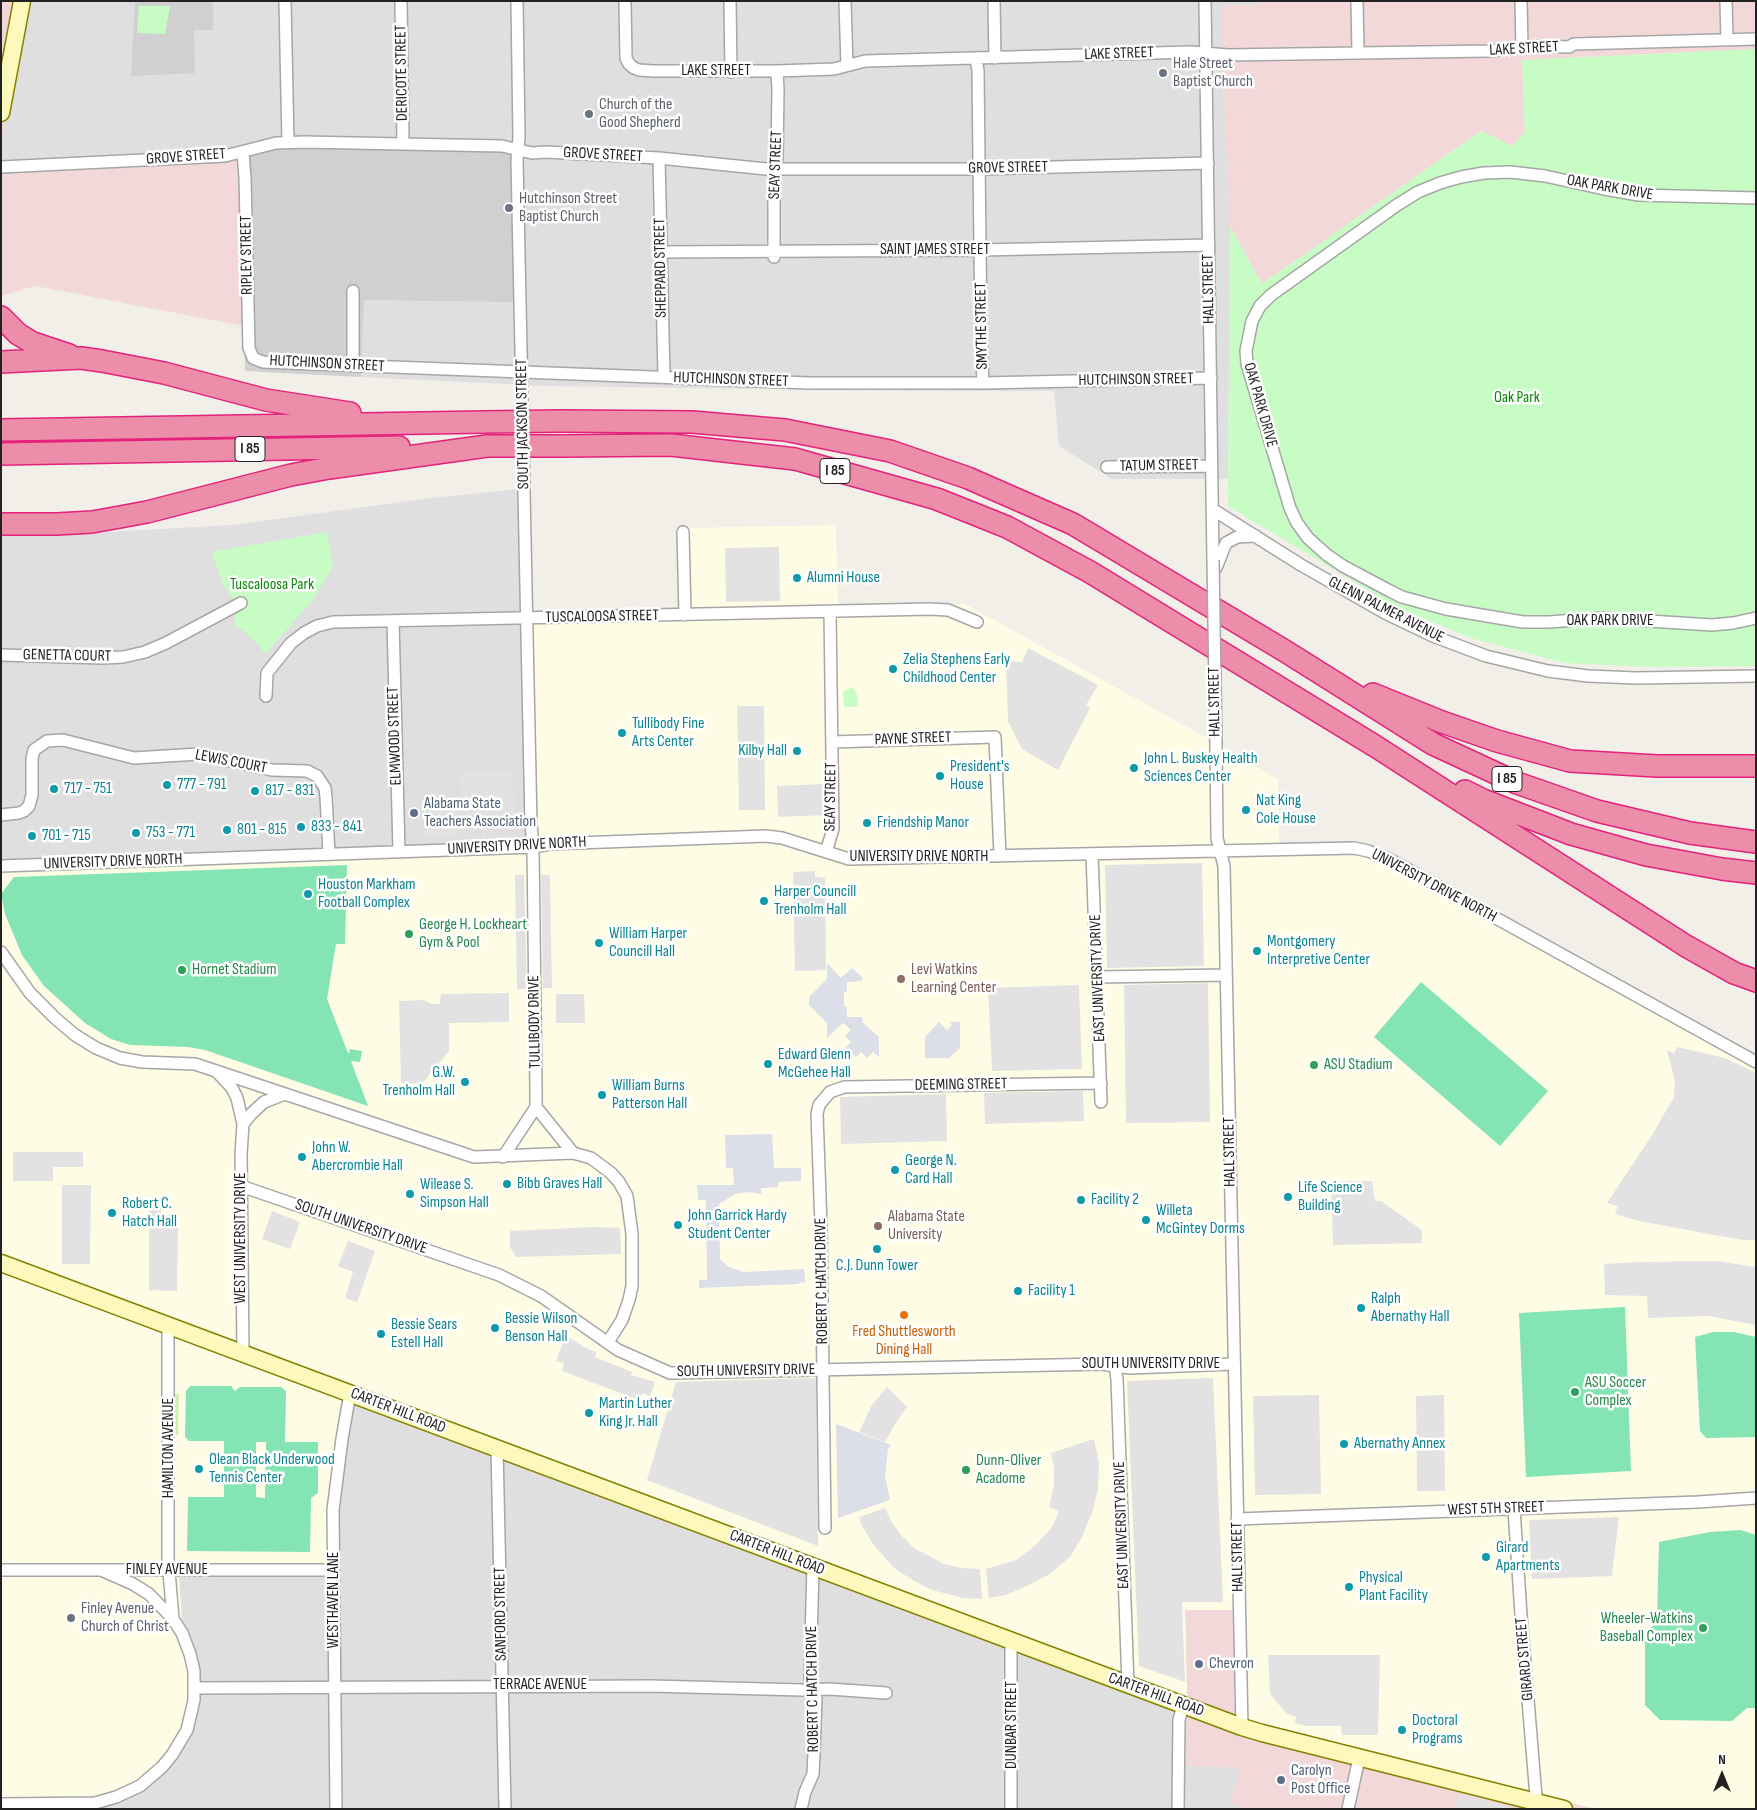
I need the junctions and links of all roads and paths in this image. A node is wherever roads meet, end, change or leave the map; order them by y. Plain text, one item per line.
1 (22, 1) edge
2 (285, 1) edge
3 (401, 1) edge
4 (517, 1) edge
5 (625, 1) edge
6 (730, 1) edge
7 (845, 1) edge
8 (994, 1) edge
9 (1205, 1) edge
10 (1357, 1) edge
11 (1521, 1) edge
12 (1726, 1) edge
13 (1728, 39) junction
14 (1756, 39) edge
15 (1522, 48) junction
16 (7, 50) edge
17 (1358, 52) junction
18 (1206, 53) junction
19 (976, 58) junction
20 (995, 58) junction
21 (847, 65) junction
22 (777, 71) junction
23 (732, 72) junction
24 (1, 113) edge
25 (288, 142) junction
26 (402, 144) junction
27 (518, 149) junction
28 (243, 152) junction
29 (659, 158) junction
30 (1208, 163) junction
31 (1, 167) edge
32 (775, 169) junction
33 (980, 169) junction
34 (1756, 198) edge
35 (1209, 245) junction
36 (981, 250) junction
37 (661, 252) junction
38 (774, 255) junction
39 (352, 291) dead end
40 (1, 317) edge
41 (82, 358) junction
42 (253, 358) joint
43 (1, 362) edge
44 (353, 365) junction
45 (521, 372) junction
46 (664, 377) junction
47 (1210, 378) junction
48 (983, 383) junction
49 (427, 422) junction
50 (8, 429) edge
51 (486, 446) junction
52 (8, 453) edge
53 (1211, 466) junction
54 (1106, 467) dead end
55 (1212, 508) junction
56 (1, 524) edge
57 (23, 524) junction
58 (683, 532) dead end
59 (1, 534) edge
60 (1256, 536) junction
61 (1213, 577) junction
62 (241, 603) dead end
63 (830, 612) junction
64 (685, 615) junction
65 (528, 618) junction
66 (1756, 618) edge
67 (393, 621) junction
68 (977, 622) dead end
69 (1285, 651) junction
70 (1, 656) edge
71 (1756, 676) edge
72 (266, 696) dead end
73 (832, 742) junction
74 (1375, 746) junction
75 (1756, 766) edge
76 (1, 815) edge
77 (1756, 842) edge
78 (533, 847) junction
79 (399, 851) junction
80 (826, 852) junction
81 (1220, 852) junction
82 (329, 854) junction
83 (1092, 854) junction
84 (1000, 856) junction
85 (1, 866) edge
86 (1756, 873) edge
87 (1, 952) edge
88 (1226, 975) junction
89 (1098, 977) junction
90 (1756, 981) edge
91 (1756, 1062) edge
92 (217, 1072) junction
93 (1101, 1083) junction
94 (285, 1094) junction
95 (824, 1097) joint
96 (1101, 1102) dead end
97 (536, 1107) junction
98 (243, 1124) junction
99 (572, 1153) junction
100 (503, 1157) junction
101 (241, 1186) junction
102 (1, 1263) edge
103 (168, 1326) junction
104 (608, 1342) junction
105 (243, 1352) junction
106 (1233, 1364) junction
107 (1115, 1366) junction
108 (824, 1369) junction
109 (350, 1393) junction
110 (498, 1448) junction
111 (1756, 1498) edge
112 (1514, 1509) junction
113 (1237, 1519) junction
114 (824, 1528) dead end
115 (813, 1567) junction
116 (1, 1570) edge
117 (101, 1570) junction
118 (170, 1570) junction
119 (334, 1570) junction
120 (173, 1619) junction
121 (1011, 1640) junction
122 (502, 1685) junction
123 (1128, 1685) junction
124 (334, 1687) junction
125 (194, 1688) junction
126 (813, 1689) junction
127 (886, 1693) dead end
128 (1183, 1705) junction
129 (1242, 1727) junction
130 (1359, 1758) junction
131 (1, 1804) edge
132 (1537, 1806) edge
133 (336, 1809) edge
134 (504, 1809) edge
135 (801, 1809) edge
136 (1011, 1809) edge
137 (1178, 1809) edge
138 (1348, 1809) edge
139 (1564, 1809) edge

1 - 16 main road
2 - 25 street
3 - 26 street, DERICOTE STREET
4 - 27 street, SOUTH JACKSON STREET
5 - 23 street, LAKE STREET
6 - 23 street
7 - 21 street
8 - 20 street
9 - 18 street, HALL STREET
10 - 17 street
11 - 15 street
12 - 13 street
13 - 14 street, LAKE STREET
13 - 15 street, LAKE STREET
15 - 17 street, LAKE STREET
16 - 24 main road
17 - 18 street, LAKE STREET
18 - 20 street, LAKE STREET
18 - 30 street, HALL STREET
19 - 20 street, LAKE STREET
19 - 21 street, LAKE STREET
19 - 33 street, SMYTHE STREET
21 - 22 street, LAKE STREET
22 - 23 street, LAKE STREET
22 - 32 street, SEAY STREET
25 - 26 street, GROVE STREET
25 - 28 street, GROVE STREET
26 - 27 street, GROVE STREET
27 - 29 street, GROVE STREET
27 - 45 street, SOUTH JACKSON STREET
28 - 31 street, GROVE STREET
28 - 42 street, RIPLEY STREET
29 - 32 street, GROVE STREET
29 - 37 street, SHEPPARD STREET
30 - 33 street, GROVE STREET
30 - 35 street, HALL STREET
32 - 33 street, GROVE STREET
32 - 38 street, SEAY STREET
33 - 36 street, SMYTHE STREET
34 - 66 street, OAK PARK DRIVE
35 - 36 street, SAINT JAMES STREET
35 - 47 street, HALL STREET
36 - 38 street, SAINT JAMES STREET
36 - 48 street, SMYTHE STREET
37 - 38 street, SAINT JAMES STREET
37 - 46 street, SHEPPARD STREET
39 - 44 street
40 - 41 highway
41 - 43 highway
41 - 49 highway
42 - 44 street, HUTCHINSON STREET
44 - 45 street, HUTCHINSON STREET
45 - 46 street, HUTCHINSON STREET
45 - 65 street, SOUTH JACKSON STREET
46 - 48 street, HUTCHINSON STREET
47 - 48 street, HUTCHINSON STREET
47 - 53 street, HALL STREET
49 - 50 highway, I 85
49 - 69 highway, I 85, bridge
51 - 52 highway, I 85
51 - 57 highway
51 - 74 highway, I 85, bridge
53 - 54 street, TATUM STREET
53 - 55 street, HALL STREET
55 - 60 street, GLENN PALMER AVENUE
55 - 61 street, HALL STREET, bridge
56 - 57 highway
57 - 59 highway
58 - 64 street
60 - 61 street, HALL STREET
60 - 71 street, GLENN PALMER AVENUE
61 - 81 street, HALL STREET, bridge
62 - 70 street, GENETTA COURT
63 - 64 street, TUSCALOOSA STREET
63 - 68 street, TUSCALOOSA STREET
63 - 73 street
64 - 65 street, TUSCALOOSA STREET
65 - 67 street, TUSCALOOSA STREET
65 - 78 street, SOUTH JACKSON STREET
67 - 72 street, TUSCALOOSA STREET
67 - 79 street, ELMWOOD STREET
69 - 75 highway
69 - 77 highway, I 85
73 - 80 street, SEAY STREET
73 - 84 street, PAYNE STREET
74 - 86 highway, I 85
74 - 90 highway
76 - 82 street, LEWIS COURT
78 - 79 street, UNIVERSITY DRIVE NORTH
78 - 80 street, UNIVERSITY DRIVE NORTH
78 - 97 street, TULLIBODY DRIVE
79 - 82 street, UNIVERSITY DRIVE NORTH
80 - 84 street, UNIVERSITY DRIVE NORTH
81 - 83 street, UNIVERSITY DRIVE NORTH
81 - 88 street, HALL STREET
81 - 91 street, UNIVERSITY DRIVE NORTH
82 - 85 street, UNIVERSITY DRIVE NORTH
83 - 84 street, UNIVERSITY DRIVE NORTH
83 - 89 street, EAST UNIVERSITY DRIVE
87 - 92 street
88 - 89 street
88 - 106 street, HALL STREET
89 - 93 street, EAST UNIVERSITY DRIVE
92 - 94 street
92 - 98 street, WEST UNIVERSITY DRIVE
93 - 95 street, DEEMING STREET
93 - 96 street, EAST UNIVERSITY DRIVE
94 - 98 street
94 - 100 street
95 - 108 street, ROBERT C HATCH DRIVE
97 - 99 street
97 - 100 street
98 - 101 street, WEST UNIVERSITY DRIVE
99 - 100 street
99 - 104 street
101 - 104 street, SOUTH UNIVERSITY DRIVE
101 - 105 street, WEST UNIVERSITY DRIVE
102 - 103 main road, CARTER HILL ROAD
103 - 105 main road, CARTER HILL ROAD
103 - 118 street, HAMILTON AVENUE
104 - 108 street, SOUTH UNIVERSITY DRIVE
105 - 109 main road, CARTER HILL ROAD
106 - 107 street, SOUTH UNIVERSITY DRIVE
106 - 113 street, HALL STREET
107 - 108 street, SOUTH UNIVERSITY DRIVE
107 - 123 street, EAST UNIVERSITY DRIVE
108 - 114 street, ROBERT C HATCH DRIVE
109 - 110 main road, CARTER HILL ROAD
109 - 119 street, WESTHAVEN LANE
110 - 115 main road, CARTER HILL ROAD
110 - 122 street, SANFORD STREET
111 - 112 street, WEST 5TH STREET
112 - 113 street, WEST 5TH STREET
112 - 132 street, GIRARD STREET
113 - 129 street, HALL STREET
115 - 121 main road, CARTER HILL ROAD
115 - 126 street, ROBERT C HATCH DRIVE
116 - 117 street, FINLEY AVENUE
117 - 118 street, FINLEY AVENUE
117 - 120 street
118 - 119 street, FINLEY AVENUE
118 - 120 street, HAMILTON AVENUE
119 - 124 street, WESTHAVEN LANE
120 - 125 street
121 - 123 main road, CARTER HILL ROAD
121 - 136 street, DUNBAR STREET
122 - 124 street, TERRACE AVENUE
122 - 126 street, TERRACE AVENUE
122 - 134 street, SANFORD STREET
123 - 128 main road, CARTER HILL ROAD
124 - 125 street, TERRACE AVENUE
124 - 133 street, WESTHAVEN LANE
125 - 131 street
126 - 127 street, TERRACE AVENUE
126 - 135 street, ROBERT C HATCH DRIVE
128 - 129 main road, CARTER HILL ROAD
128 - 137 street
129 - 130 main road, CARTER HILL ROAD
130 - 132 main road, CARTER HILL ROAD
130 - 138 street
132 - 139 main road, CARTER HILL ROAD

